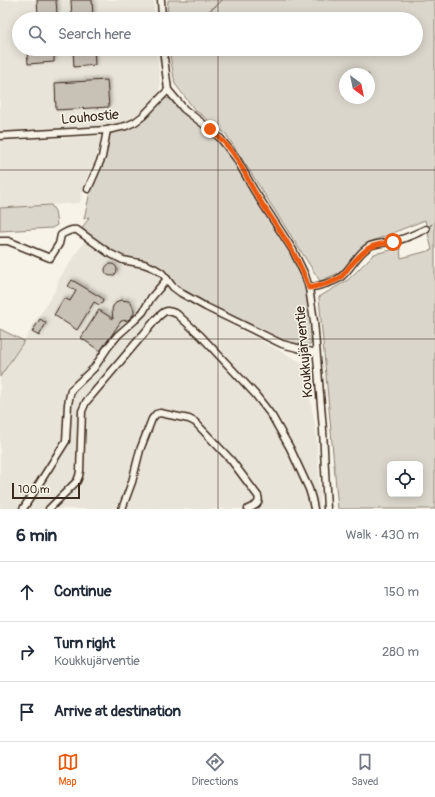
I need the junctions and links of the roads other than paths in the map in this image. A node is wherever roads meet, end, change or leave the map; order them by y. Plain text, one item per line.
1 (161, 0) edge
2 (162, 12) edge
3 (163, 56) edge
4 (168, 90) junction
5 (107, 130) junction
6 (0, 136) edge
7 (88, 189) dead end
8 (426, 229) road end
9 (0, 241) edge
10 (167, 279) junction
11 (309, 288) junction
12 (316, 353) junction
13 (23, 509) edge
14 (49, 509) edge
15 (122, 509) edge
16 (248, 509) edge
17 (314, 509) edge
18 (327, 509) edge

1 - 2 street
3 - 4 street
4 - 5 street, Louhostie
4 - 11 street, Koukkujärventie
5 - 6 street, Louhostie
5 - 7 street
8 - 11 street
9 - 10 street
10 - 12 street
10 - 13 street
11 - 12 street, Koukkujärventie
12 - 18 street, Koukkujärventie
14 - 17 street
15 - 16 street

